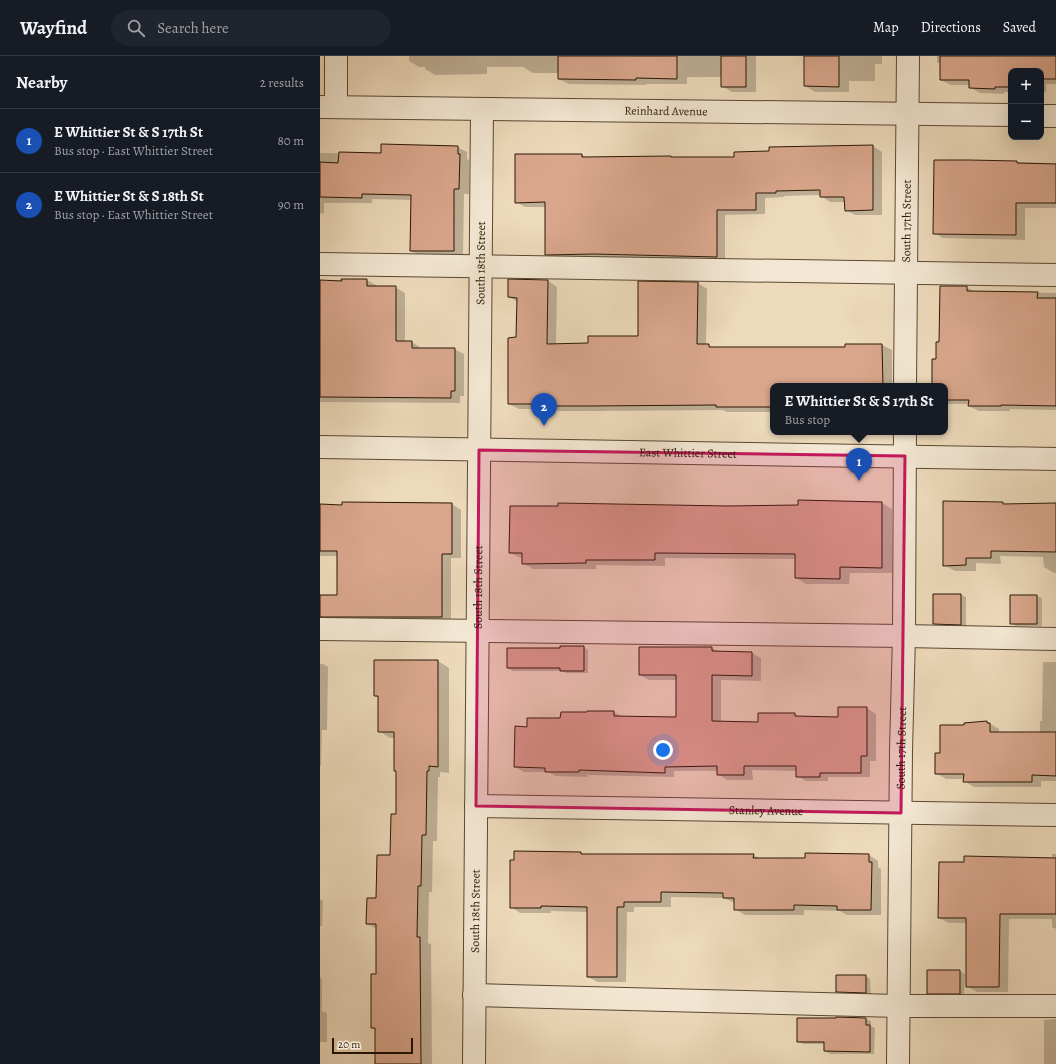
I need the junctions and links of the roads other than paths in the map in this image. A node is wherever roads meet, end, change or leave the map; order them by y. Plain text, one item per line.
1 (336, 56) edge
2 (908, 56) edge
3 (328, 107) edge
4 (482, 110) junction
5 (908, 113) junction
6 (1008, 115) edge
7 (1044, 116) edge
8 (1056, 116) edge
9 (320, 264) edge
10 (480, 267) junction
11 (906, 272) junction
12 (1056, 275) edge
13 (905, 383) edge
14 (905, 435) edge
15 (320, 447) edge
16 (479, 450) junction
17 (905, 456) junction
18 (1056, 459) edge
19 (320, 630) edge
20 (477, 631) junction
21 (904, 636) junction
22 (1056, 639) edge
23 (476, 806) junction
24 (901, 813) junction
25 (1056, 815) edge
26 (474, 995) junction
27 (900, 1006) junction
28 (1056, 1006) edge
29 (474, 1064) edge
30 (898, 1064) edge

1 - 3 street
2 - 5 street, South 17th Street
3 - 4 street, Reinhard Avenue
4 - 5 street, Reinhard Avenue
4 - 10 street, South 18th Street
5 - 6 street, Reinhard Avenue
5 - 11 street, South 17th Street
7 - 8 street
9 - 10 street
10 - 11 street
10 - 16 street, South 18th Street
11 - 12 street
11 - 13 street, South 17th Street
14 - 17 street, South 17th Street
15 - 16 street, East Whittier Street
16 - 17 street, East Whittier Street
16 - 20 street, South 18th Street
17 - 18 street, East Whittier Street
17 - 21 street, South 17th Street
19 - 20 street
20 - 21 street
20 - 23 street, South 18th Street
21 - 22 street
21 - 24 street, South 17th Street
23 - 24 street, Stanley Avenue
23 - 26 street, South 18th Street
24 - 25 street, Stanley Avenue
24 - 27 street, South 17th Street
26 - 27 street
26 - 29 street, South 18th Street
27 - 28 street
27 - 30 street, South 17th Street

